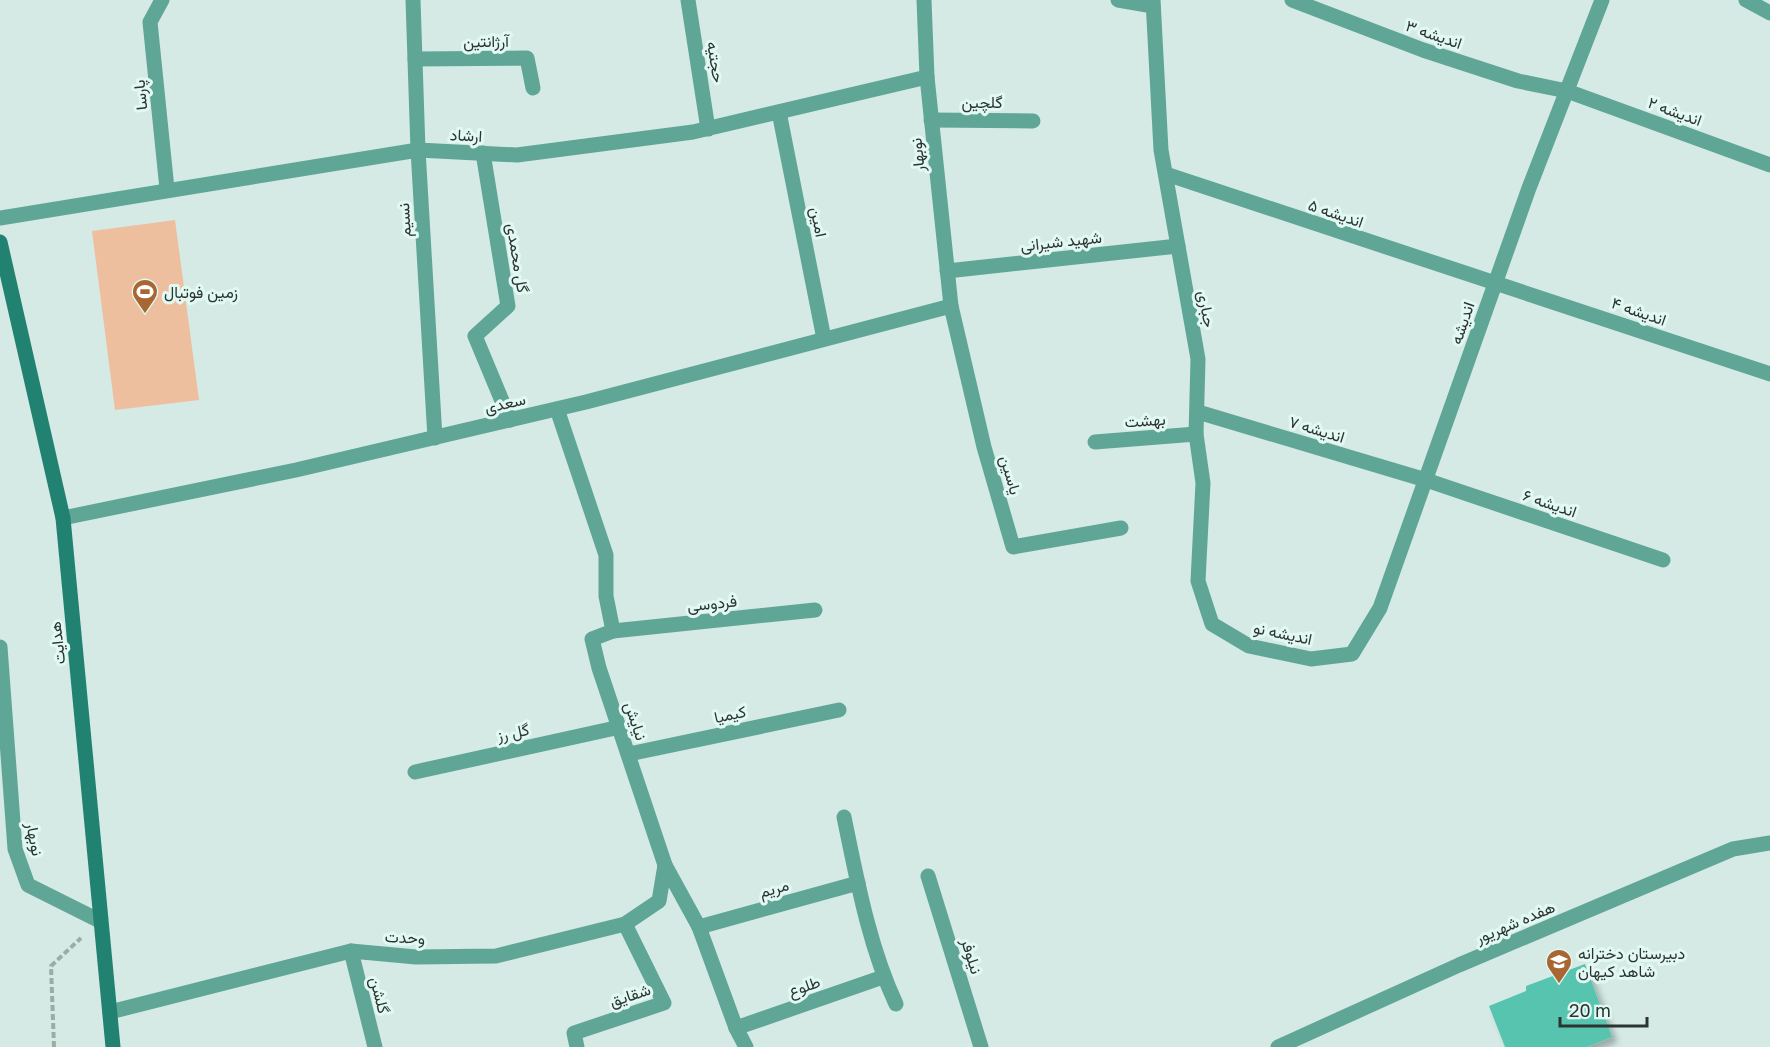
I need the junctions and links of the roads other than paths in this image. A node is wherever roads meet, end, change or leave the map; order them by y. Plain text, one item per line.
1 (162, 0) edge
2 (413, 0) edge
3 (688, 0) edge
4 (924, 0) edge
5 (1118, 0) edge
6 (1292, 0) edge
7 (1602, 0) edge
8 (1746, 0) edge
9 (1153, 3) edge
10 (1770, 13) edge
11 (416, 59) junction
12 (927, 77) junction
13 (533, 88) dead end
14 (1567, 91) junction
15 (779, 112) junction
16 (931, 120) junction
17 (1033, 121) dead end
18 (708, 129) junction
19 (418, 150) junction
20 (483, 153) junction
21 (1770, 165) edge
22 (1166, 174) junction
23 (167, 189) junction
24 (0, 218) edge
25 (0, 242) edge
26 (1178, 246) junction
27 (947, 271) junction
28 (1496, 282) junction
29 (951, 306) junction
30 (824, 339) junction
31 (1770, 374) edge
32 (557, 409) junction
33 (1198, 412) junction
34 (510, 420) junction
35 (1196, 434) junction
36 (435, 438) junction
37 (1095, 442) dead end
38 (1426, 480) junction
39 (63, 518) junction
40 (1121, 528) dead end
41 (1663, 560) dead end
42 (815, 610) dead end
43 (1212, 624) joint
44 (613, 631) junction
45 (0, 647) edge
46 (1352, 654) joint
47 (839, 710) dead end
48 (620, 727) junction
49 (629, 754) junction
50 (415, 771) dead end
51 (844, 817) dead end
52 (1770, 843) edge
53 (665, 865) junction
54 (928, 876) dead end
55 (858, 883) junction
56 (100, 921) junction
57 (625, 924) junction
58 (699, 927) junction
59 (351, 951) junction
60 (884, 977) junction
61 (896, 1004) dead end
62 (110, 1012) junction
63 (736, 1028) junction
64 (113, 1047) edge
65 (375, 1047) edge
66 (577, 1047) edge
67 (746, 1047) edge
68 (981, 1047) edge
69 (1278, 1047) edge

1 - 23 street, پارسا
2 - 11 street, نسیم
3 - 18 street, حجتیه
4 - 12 street, نوبهار
5 - 9 street
6 - 14 street, اندیشه ۳
7 - 14 street, اندیشه
8 - 10 street
9 - 22 street, جباری
11 - 13 street, آرژانتین
11 - 19 street, نسیم
12 - 15 street, ارشاد
12 - 16 street, نوبهار
14 - 21 street, اندیشه ۲
14 - 28 street, اندیشه
15 - 18 street, ارشاد
15 - 30 street, امین
16 - 17 street, گلچین
16 - 27 street, نوبهار
18 - 20 street, ارشاد
19 - 20 street, ارشاد
19 - 23 street, ارشاد
19 - 36 street, نسیم
20 - 34 street, گل محمدی
22 - 26 street, جباری
22 - 28 street, اندیشه ۵
23 - 24 street, ارشاد
25 - 39 main road, هدایت
26 - 27 street, شهید شیرانی
26 - 33 street, جباری
27 - 29 street, نوبهار
28 - 31 street, اندیشه ۴
28 - 38 street, اندیشه
29 - 30 street, سعدی
29 - 40 street, یاسین
30 - 32 street, سعدی
32 - 34 street, سعدی
32 - 44 street
33 - 35 street, جباری
33 - 38 street, اندیشه ۷
34 - 36 street, سعدی
35 - 37 street, بهشت
35 - 43 street, جباری
36 - 39 street, سعدی
38 - 41 street, اندیشه ۶
38 - 46 street, اندیشه
39 - 56 main road, هدایت
42 - 44 street, فردوسی
43 - 46 street, اندیشه نو
44 - 48 street, نیایش
45 - 56 street, نوبهار
47 - 49 street, کیمیا
48 - 49 street, نیایش
48 - 50 street, گل رز
49 - 53 street, نیایش
51 - 55 street
52 - 69 street, هفده شهریور
53 - 57 street, وحدت
53 - 58 street, نیایش
54 - 68 street, نیلوفر
55 - 58 street, مریم
55 - 60 street
56 - 62 main road, هدایت
57 - 59 street, وحدت
57 - 66 street, شقایق
58 - 63 street, نیایش
59 - 62 street, وحدت
59 - 65 street, گلشن
60 - 61 street
60 - 63 street, طلوع
62 - 64 main road, هدایت
63 - 67 street, نیایش

